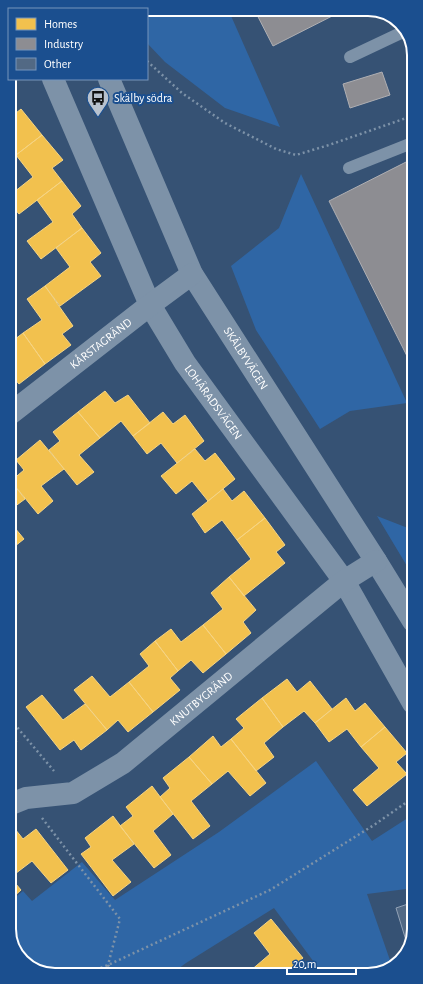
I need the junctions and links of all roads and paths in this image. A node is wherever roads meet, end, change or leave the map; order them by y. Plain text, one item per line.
1 (400, 33) edge
2 (350, 58) dead end
3 (148, 62) edge
4 (52, 80) edge
5 (109, 80) edge
6 (407, 118) edge
7 (407, 145) edge
8 (349, 168) dead end
9 (192, 274) junction
10 (150, 305) junction
11 (16, 409) edge
12 (376, 561) junction
13 (344, 581) junction
14 (407, 612) edge
15 (407, 692) edge
16 (16, 726) edge
17 (73, 793) junction
18 (18, 801) edge
19 (407, 802) edge
20 (108, 964) junction
21 (99, 968) edge
22 (111, 968) edge

1 - 2 lane
3 - 6 path
4 - 10 street, LOHÄRADSVÄGEN
5 - 9 street, SKÄLBYVÄGEN
7 - 8 lane
9 - 10 street, KÅRSTAGRÄND
9 - 12 street, SKÄLBYVÄGEN
10 - 11 street, KÅRSTAGRÄND
10 - 13 street, LOHÄRADSVÄGEN
12 - 13 street, KNUTBYGRÄND
12 - 14 street, SKÄLBYVÄGEN
13 - 15 street, LOHÄRADSVÄGEN
13 - 17 street, KNUTBYGRÄND
16 - 17 path
17 - 18 street, KNUTBYGRÄND
18 - 20 path
19 - 20 path
20 - 21 path
20 - 22 path

